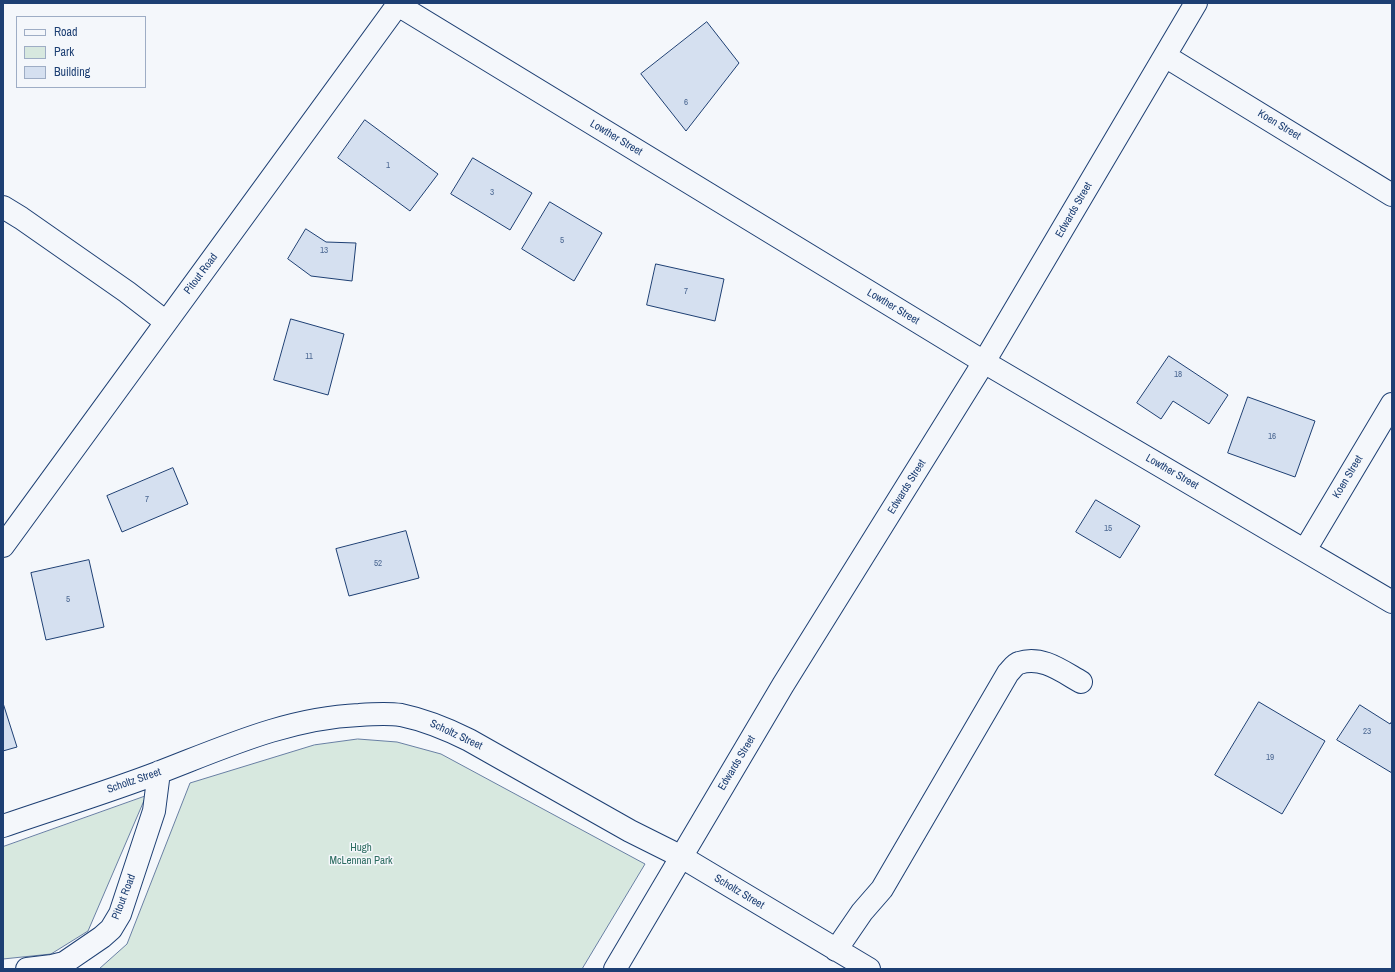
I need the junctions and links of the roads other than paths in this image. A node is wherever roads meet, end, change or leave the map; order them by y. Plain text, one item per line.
1 (1196, 3) edge
2 (399, 4) edge
3 (1165, 56) junction
4 (1392, 195) edge
5 (3, 207) edge
6 (166, 322) junction
7 (984, 362) junction
8 (1392, 404) edge
9 (3, 546) edge
10 (1304, 550) junction
11 (1392, 602) edge
12 (1081, 682) dead end
13 (159, 772) junction
14 (3, 826) edge
15 (680, 856) junction
16 (836, 950) junction
17 (27, 969) edge
18 (615, 969) edge
19 (868, 969) edge

1 - 3 street, Edwards Street
2 - 6 street, Pitout Road
2 - 7 street, Lowther Street
3 - 4 street, Koen Street
3 - 7 street, Edwards Street
5 - 6 street
6 - 9 street, Pitout Road
7 - 10 street, Lowther Street
7 - 15 street, Edwards Street
8 - 10 street, Koen Street
10 - 11 street, Lowther Street
12 - 16 street
13 - 14 street, Scholtz Street
13 - 15 street, Scholtz Street
13 - 17 street, Pitout Road
15 - 16 street, Scholtz Street
15 - 18 street, Edwards Street
16 - 19 street, Scholtz Street

